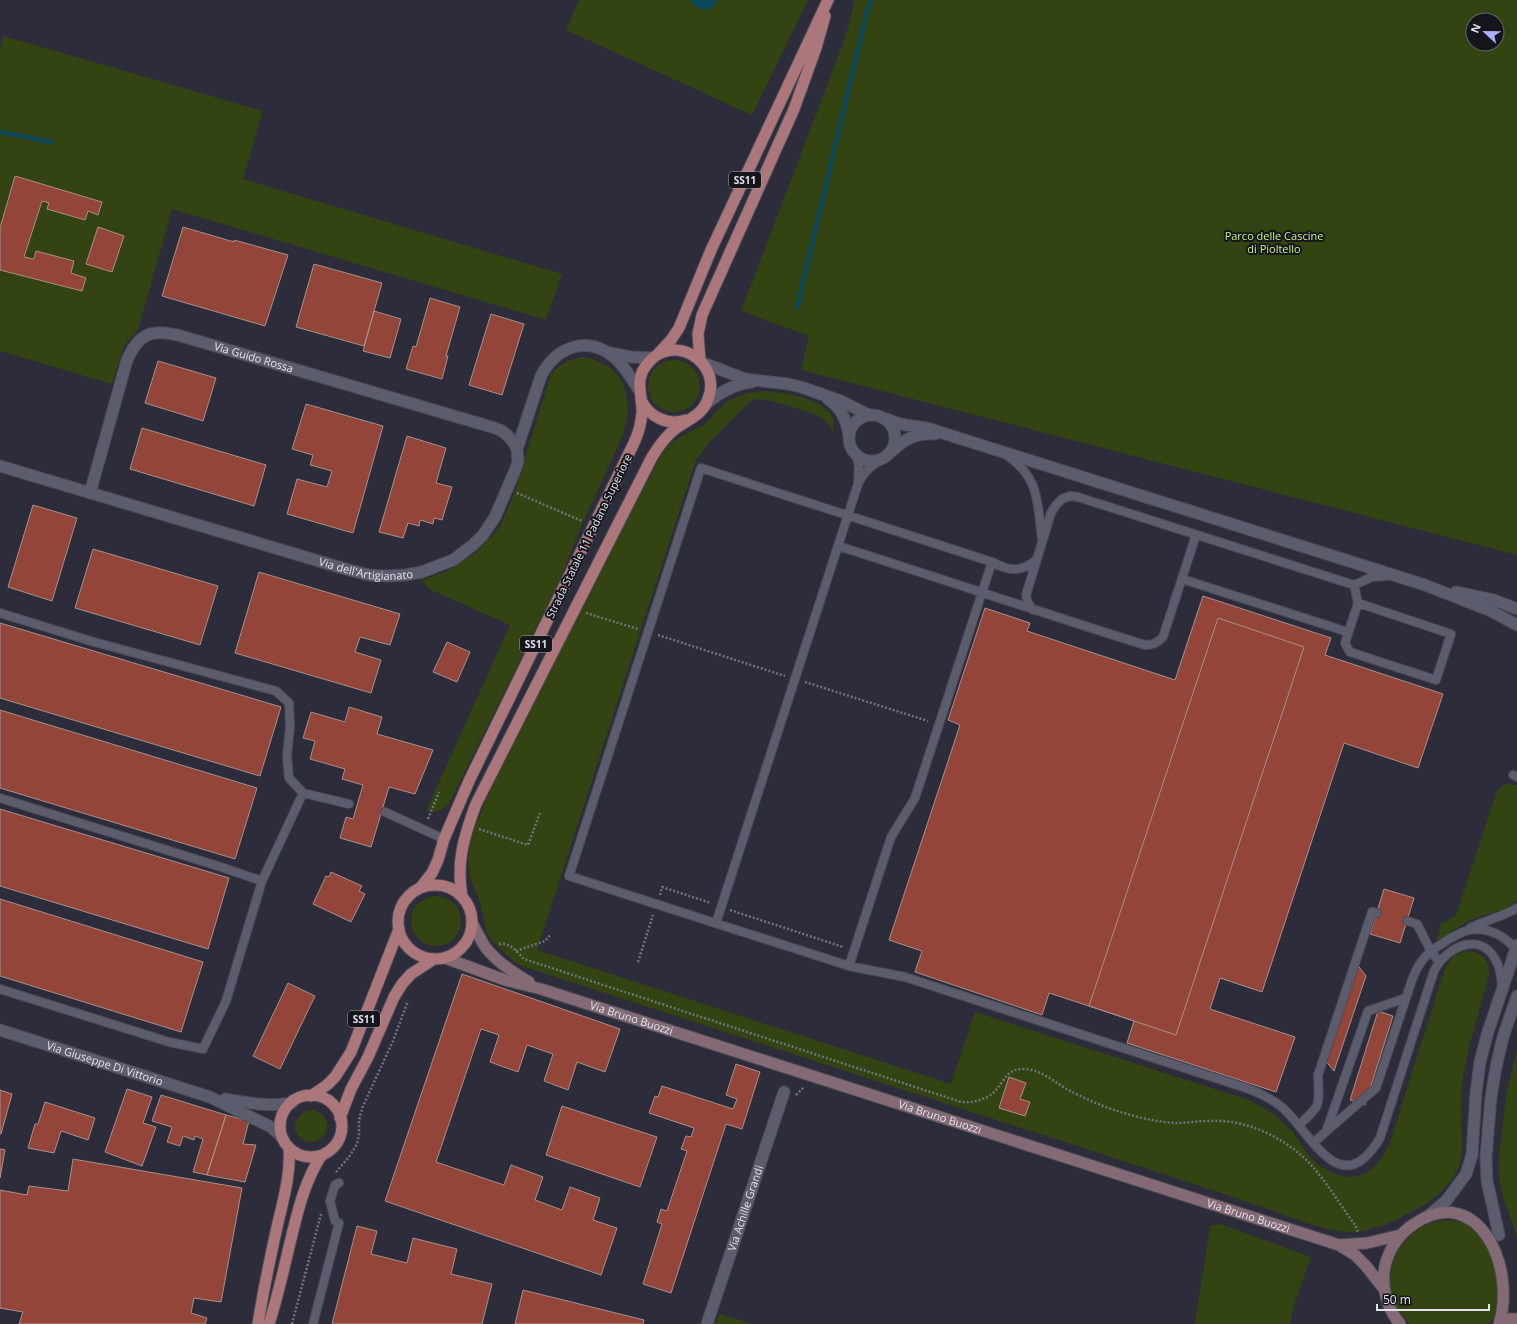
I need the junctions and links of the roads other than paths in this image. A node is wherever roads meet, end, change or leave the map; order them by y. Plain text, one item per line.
1 (828, 0) edge
2 (607, 352) junction
3 (655, 357) junction
4 (700, 361) junction
5 (763, 381) junction
6 (813, 391) junction
7 (640, 394) junction
8 (706, 404) junction
9 (869, 415) junction
10 (886, 419) junction
11 (689, 420) junction
12 (849, 435) junction
13 (952, 436) junction
14 (517, 449) junction
15 (892, 451) junction
16 (1003, 452) junction
17 (857, 456) junction
18 (879, 461) junction
19 (0, 466) edge
20 (858, 484) junction
21 (90, 493) junction
22 (848, 515) junction
23 (1196, 535) junction
24 (1042, 541) junction
25 (838, 546) junction
26 (1036, 560) junction
27 (992, 562) junction
28 (1398, 576) junction
29 (1182, 579) junction
30 (1354, 585) junction
31 (1425, 585) junction
32 (982, 592) junction
33 (1358, 603) junction
34 (1517, 609) edge
35 (1033, 610) junction
36 (0, 613) edge
37 (1517, 625) edge
38 (1348, 632) junction
39 (302, 793) junction
40 (0, 798) edge
41 (349, 804) dead end
42 (385, 812) dead end
43 (444, 839) junction
44 (262, 881) junction
45 (421, 887) junction
46 (462, 896) junction
47 (1517, 908) edge
48 (1377, 913) dead end
49 (1407, 921) dead end
50 (472, 923) junction
51 (716, 923) junction
52 (399, 929) junction
53 (1463, 932) junction
54 (1516, 949) edge
55 (1432, 951) junction
56 (439, 958) junction
57 (1439, 962) junction
58 (849, 966) junction
59 (0, 989) edge
60 (541, 989) junction
61 (1502, 989) junction
62 (1517, 996) edge
63 (1406, 998) junction
64 (0, 1030) edge
65 (784, 1092) dead end
66 (311, 1096) junction
67 (210, 1097) junction
68 (292, 1103) junction
69 (340, 1118) junction
70 (1299, 1125) junction
71 (1327, 1130) junction
72 (282, 1138) junction
73 (1312, 1143) junction
74 (289, 1148) junction
75 (321, 1156) junction
76 (340, 1183) dead end
77 (1427, 1217) junction
78 (1401, 1235) junction
79 (1502, 1238) joint
80 (1339, 1246) junction
81 (1384, 1289) junction
82 (1514, 1296) dead end
83 (1517, 1319) edge
84 (1501, 1322) edge
85 (258, 1324) edge
86 (269, 1324) edge
87 (313, 1324) edge
88 (707, 1324) edge
89 (1400, 1324) edge

1 - 3 main road, Strada Statale 11 Padana Superiore / SS11
1 - 4 main road, Strada Statale 11 Padana Superiore / SS11
2 - 3 street, Via dell'Artigianato
2 - 7 street
2 - 14 street, Via dell'Artigianato
3 - 4 main road
3 - 7 main road, Strada Statale 11 Padana Superiore / SS11
4 - 5 street
4 - 8 main road, Strada Statale 11 Padana Superiore / SS11
5 - 6 street
5 - 8 street
6 - 9 street
6 - 12 street
7 - 11 main road
7 - 43 main road, Strada Statale 11 Padana Superiore / SS11
8 - 11 main road, Strada Statale 11 Padana Superiore / SS11
9 - 10 street
9 - 12 street
10 - 13 street
10 - 15 street
11 - 46 main road, Strada Statale 11 Padana Superiore / SS11
12 - 17 street
13 - 15 street
13 - 16 street
14 - 21 street, Via dell'Artigianato
14 - 21 street, Via Guido Rossa
15 - 18 street
16 - 24 lane
16 - 28 street
17 - 18 street
17 - 20 lane
18 - 20 lane
19 - 21 street, Via dell'Artigianato
20 - 22 lane
22 - 25 lane
22 - 27 lane
22 - 51 lane
23 - 24 lane
23 - 29 lane
23 - 30 lane
24 - 26 lane
25 - 32 lane
25 - 51 lane
26 - 27 lane
26 - 35 lane
27 - 32 lane
28 - 30 lane
28 - 31 street
29 - 35 lane
29 - 38 lane
30 - 33 lane
31 - 34 street
31 - 37 street
32 - 35 lane
32 - 58 lane
33 - 38 lane
33 - 38 lane
36 - 39 lane
39 - 41 lane
39 - 44 lane
40 - 44 lane
42 - 43 lane
43 - 45 main road, Strada Statale 11 Padana Superiore / SS11
44 - 59 lane
45 - 46 main road
45 - 52 main road, Strada Statale 11 Padana Superiore / SS11
46 - 50 main road, Strada Statale 11 Padana Superiore / SS11
47 - 53 lane
48 - 70 lane
49 - 55 lane
50 - 56 main road, SS11
50 - 60 main road, Via Bruno Buozzi
51 - 58 lane
52 - 56 main road
52 - 66 main road, Strada Statale 11 Padana Superiore / SS11
53 - 54 lane
53 - 55 lane
54 - 61 street
55 - 57 lane
55 - 63 lane
56 - 60 main road, Via Bruno Buozzi
56 - 69 main road, SS11
57 - 61 lane
57 - 73 lane
58 - 70 lane
60 - 80 main road, Via Bruno Buozzi
61 - 77 street
62 - 79 street
63 - 71 lane
63 - 71 lane
64 - 67 street, Via Giuseppe Di Vittorio
65 - 88 street, Via Achille Grandi
66 - 68 main road, Strada Statale 11 Padana Superiore / SS11
66 - 69 main road
67 - 68 street, Via Giuseppe Di Vittorio
67 - 72 street, Via Giuseppe Di Vittorio
68 - 72 main road
69 - 75 main road, SS11
70 - 73 lane
71 - 73 lane
72 - 74 main road
74 - 75 main road
74 - 85 main road
75 - 86 main road, SS11
76 - 87 lane
77 - 78 main road
77 - 79 main road
78 - 80 main road, Via Bruno Buozzi
78 - 81 main road
80 - 81 main road, Via Bruno Buozzi
81 - 89 main road
82 - 84 main road
83 - 84 main road

